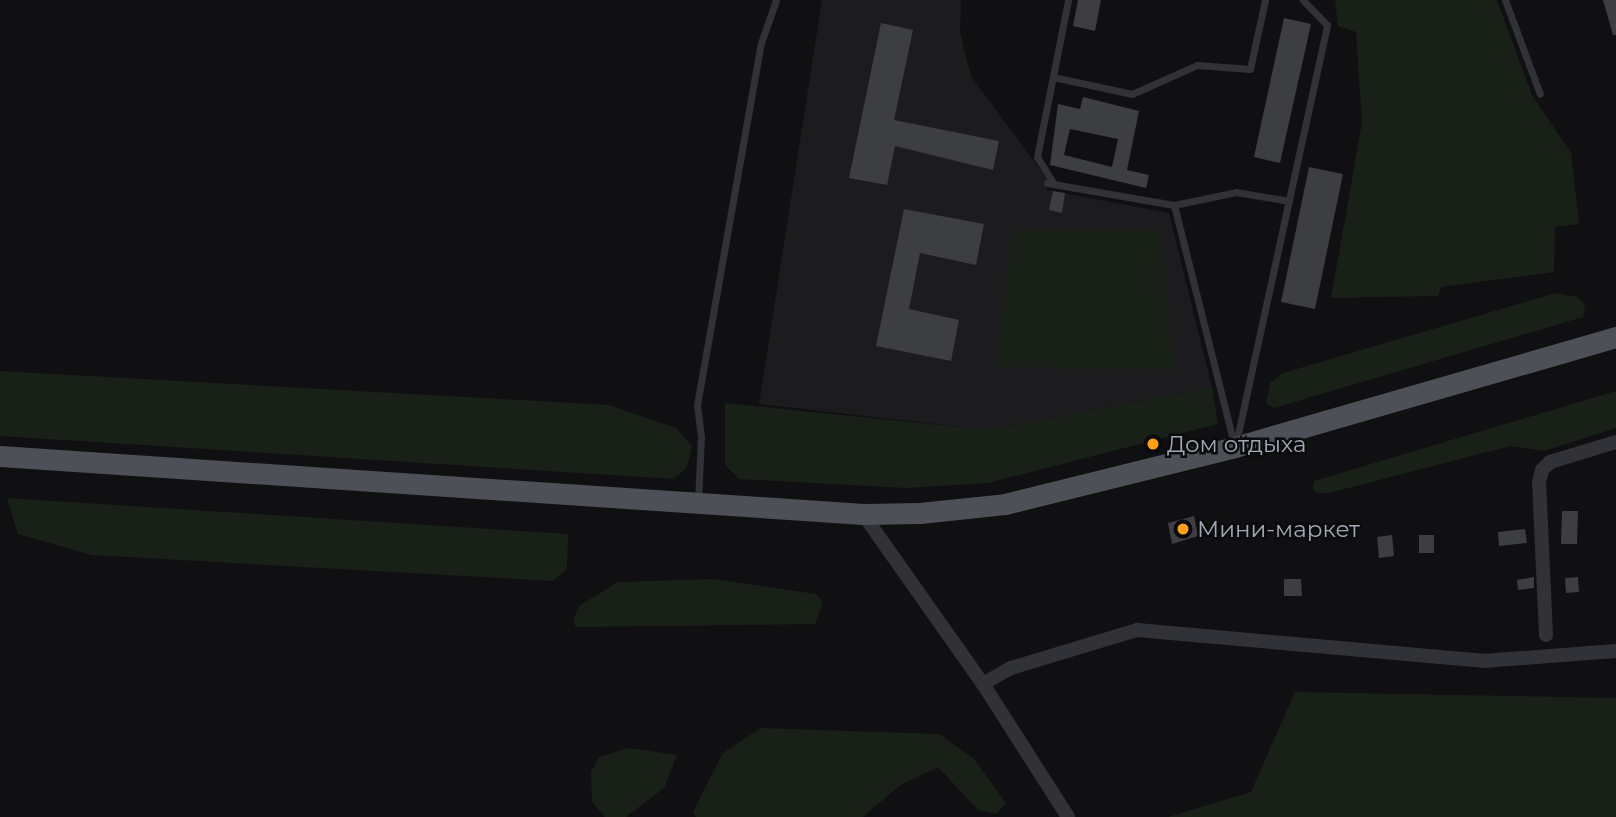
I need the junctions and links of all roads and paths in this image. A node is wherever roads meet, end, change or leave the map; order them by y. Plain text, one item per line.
1 (776, 0) edge
2 (1068, 0) edge
3 (1265, 0) edge
4 (1303, 0) edge
5 (1505, 0) edge
6 (1052, 77) junction
7 (1540, 94) dead end
8 (1289, 201) junction
9 (1174, 205) junction
10 (1616, 337) edge
11 (1616, 442) edge
12 (1235, 447) junction
13 (0, 456) edge
14 (698, 502) junction
15 (863, 514) junction
16 (1546, 635) dead end
17 (1616, 651) edge
18 (983, 684) junction
19 (1068, 817) edge

1 - 14 lane
2 - 6 lane
3 - 6 lane
4 - 8 lane
5 - 7 lane
6 - 9 lane
8 - 9 lane
8 - 12 lane
9 - 12 lane
10 - 12 main road
11 - 16 street
12 - 15 main road
13 - 14 main road
14 - 15 main road
15 - 18 street
17 - 18 street
18 - 19 street

